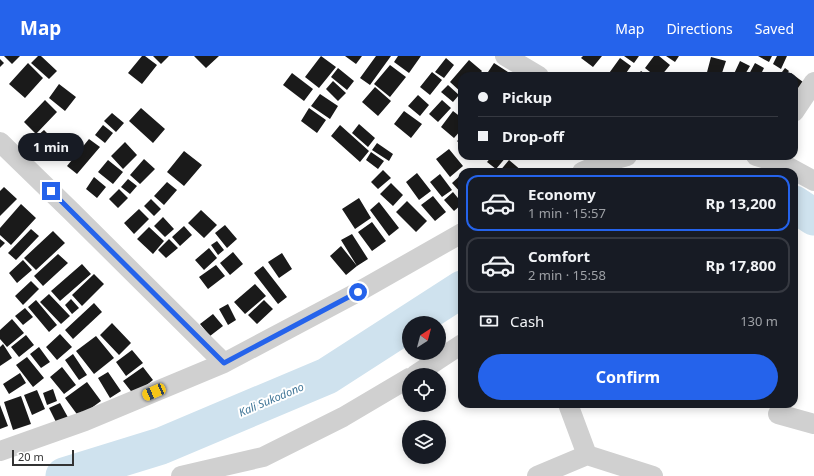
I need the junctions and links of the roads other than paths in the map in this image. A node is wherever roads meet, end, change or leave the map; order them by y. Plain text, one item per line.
1 (505, 56) edge
2 (532, 72) edge
3 (814, 82) edge
4 (798, 106) edge
5 (0, 142) edge
6 (612, 160) edge
7 (772, 160) edge
8 (591, 168) edge
9 (790, 168) edge
10 (798, 172) edge
11 (814, 181) edge
12 (458, 235) edge
13 (458, 347) edge
14 (224, 363) junction
15 (426, 368) edge
16 (402, 382) edge
17 (569, 408) edge
18 (778, 414) dead end
19 (814, 424) edge
20 (0, 451) edge
21 (587, 455) junction
22 (181, 476) edge
23 (537, 476) edge
24 (653, 476) edge

1 - 2 street
3 - 4 street
5 - 14 street
6 - 8 street
7 - 9 street
10 - 11 street
12 - 14 street
13 - 15 street
14 - 20 street
16 - 22 street
17 - 21 street
18 - 19 street
21 - 23 street
21 - 24 street

